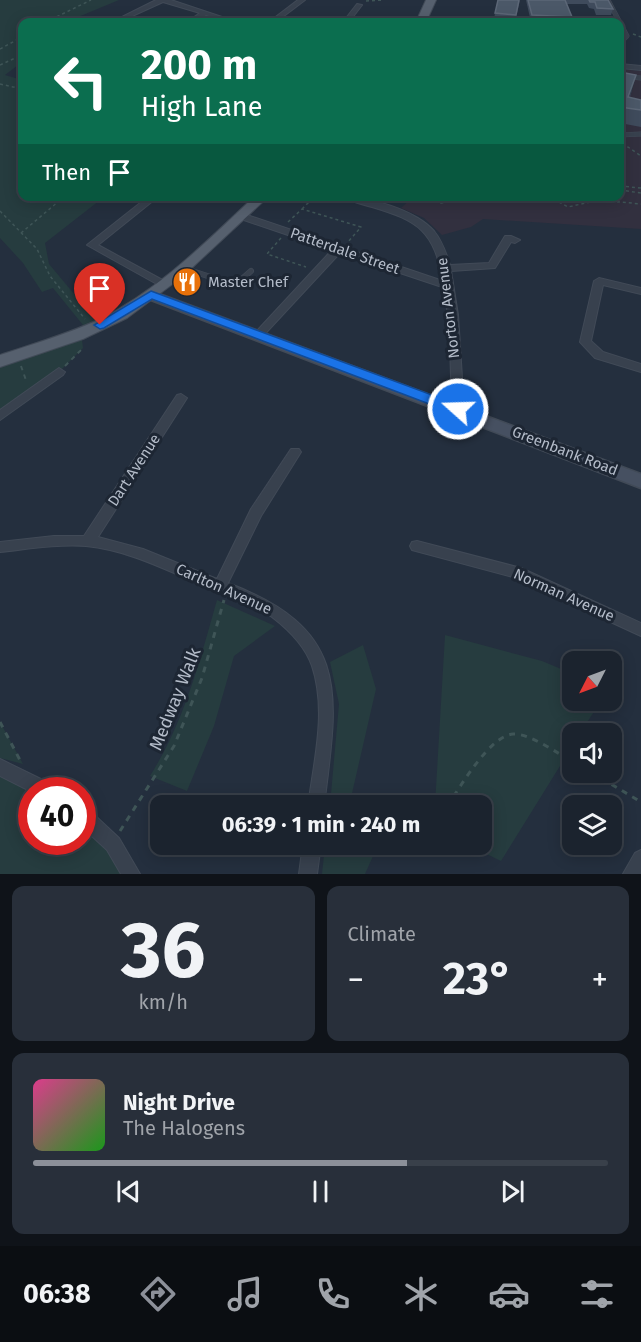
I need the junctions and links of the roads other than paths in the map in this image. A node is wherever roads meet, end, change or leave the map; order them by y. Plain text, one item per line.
1 (162, 0) edge
2 (302, 0) edge
3 (431, 0) edge
4 (608, 0) edge
5 (359, 5) road end
6 (205, 13) junction
7 (124, 18) edge
8 (197, 18) edge
9 (221, 18) edge
10 (277, 18) edge
11 (349, 18) edge
12 (423, 18) edge
13 (618, 18) edge
14 (624, 66) edge
15 (641, 68) edge
16 (624, 76) edge
17 (641, 78) edge
18 (641, 134) edge
19 (624, 135) edge
20 (149, 201) edge
21 (258, 201) edge
22 (360, 201) edge
23 (241, 216) junction
24 (515, 240) dead end
25 (340, 249) junction
26 (183, 268) junction
27 (447, 268) junction
28 (251, 271) dead end
29 (449, 286) junction
30 (158, 290) junction
31 (641, 291) edge
32 (258, 335) junction
33 (0, 361) edge
34 (641, 369) edge
35 (59, 372) road end
36 (181, 398) dead end
37 (458, 409) junction
38 (0, 416) edge
39 (295, 452) dead end
40 (641, 481) edge
41 (88, 542) junction
42 (417, 546) dead end
43 (0, 547) edge
44 (223, 587) junction
45 (641, 630) edge
46 (0, 767) edge
47 (20, 777) edge
48 (317, 795) edge
49 (96, 828) edge
50 (311, 855) edge
51 (641, 858) edge
52 (131, 874) edge
53 (308, 874) edge
54 (632, 874) edge

1 - 6 street
1 - 7 street
2 - 10 street
3 - 12 main road
4 - 13 lane
5 - 11 street
6 - 8 street
6 - 9 street
14 - 15 street
16 - 17 lane
18 - 19 lane
20 - 30 street
21 - 23 main road
22 - 27 street, Norton Avenue
23 - 25 street, Patterdale Street
23 - 26 main road
24 - 27 street
25 - 29 street, Patterdale Street
25 - 32 street
26 - 28 lane
26 - 30 main road
27 - 29 street, Norton Avenue
29 - 37 street, Norton Avenue
30 - 32 street, Greenbank Road
30 - 33 main road
31 - 34 street
32 - 37 street, Greenbank Road
35 - 38 street
36 - 41 street, Dart Avenue
37 - 40 street, Greenbank Road
39 - 44 street
41 - 43 street, Carlton Avenue
41 - 44 street, Carlton Avenue
42 - 45 street, Norman Avenue
44 - 48 street, Carlton Avenue
46 - 47 street
49 - 52 street
50 - 53 street
51 - 54 street

